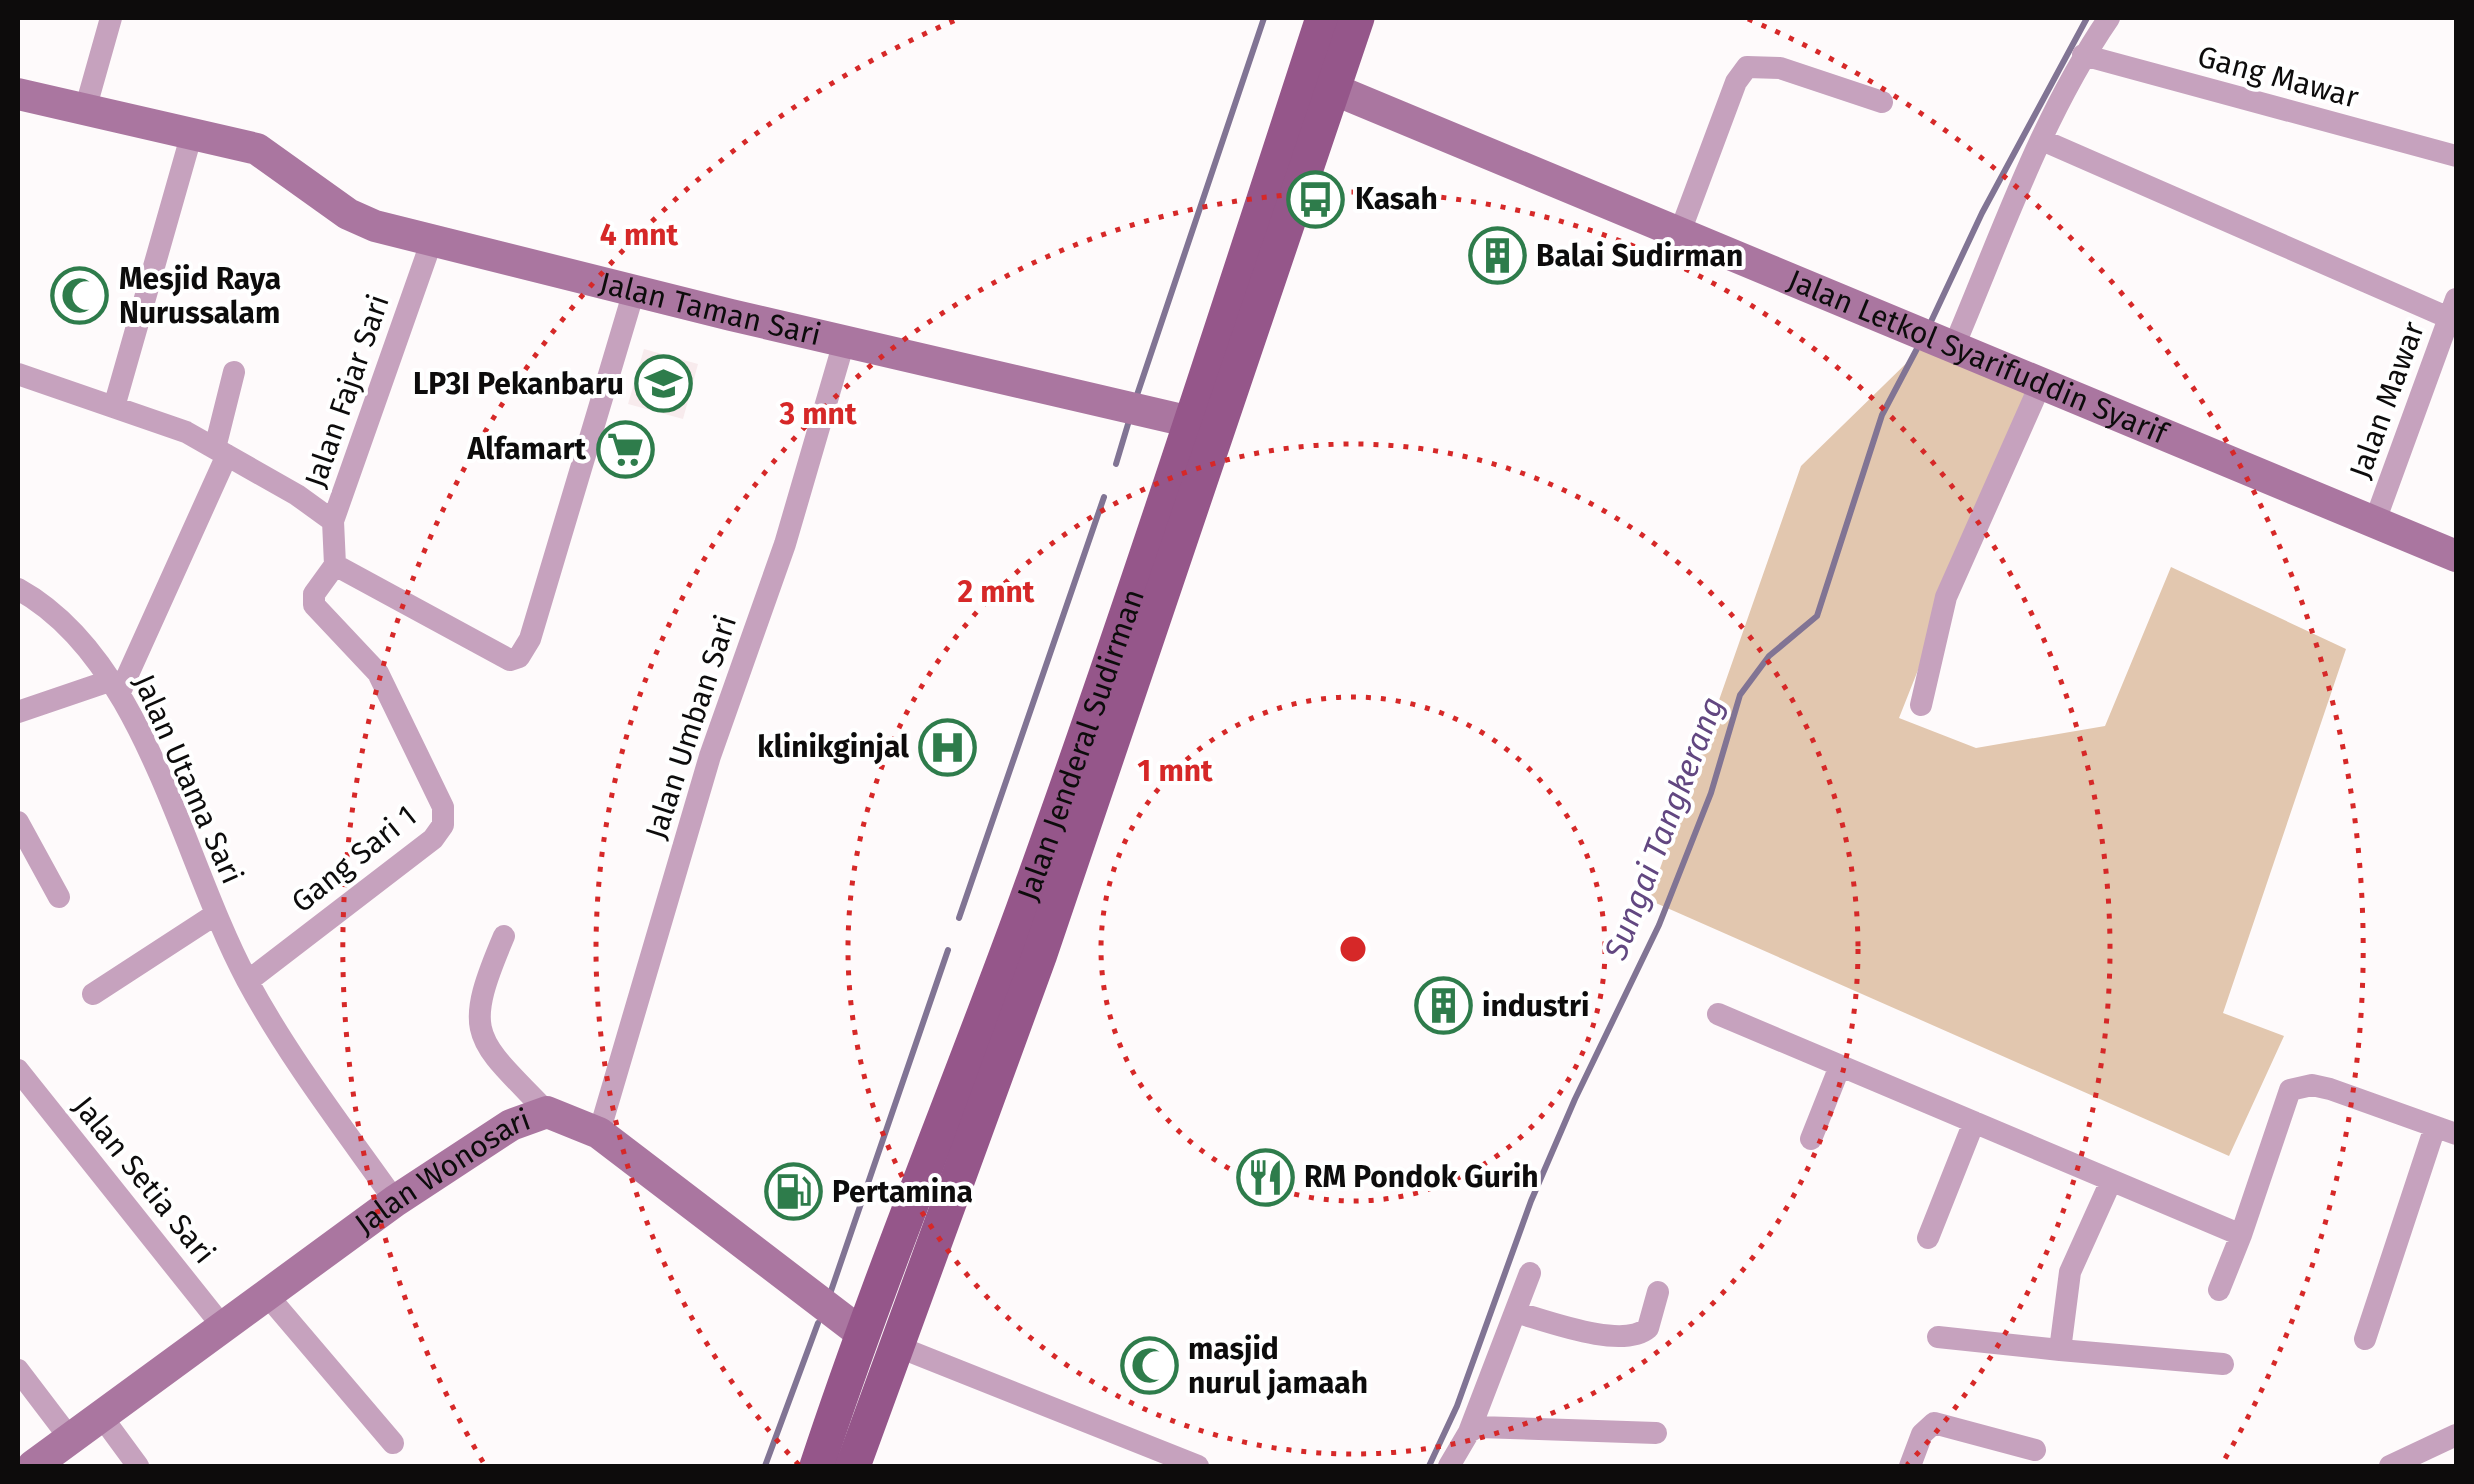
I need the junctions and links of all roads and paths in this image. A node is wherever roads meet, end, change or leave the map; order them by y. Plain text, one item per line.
1 (110, 18) edge
2 (1323, 18) edge
3 (1358, 18) edge
4 (2109, 18) edge
5 (2083, 55) junction
6 (1333, 89) junction
7 (18, 94) edge
8 (1882, 102) dead end
9 (85, 110) junction
10 (192, 134) junction
11 (2042, 140) junction
12 (2456, 156) edge
13 (1680, 232) junction
14 (432, 240) junction
15 (634, 291) junction
16 (2453, 308) edge
17 (844, 342) junction
18 (1950, 345) junction
19 (234, 372) dead end
20 (18, 374) edge
21 (2041, 382) junction
22 (114, 407) junction
23 (1191, 422) junction
24 (221, 452) junction
25 (334, 521) junction
26 (2375, 522) junction
27 (2456, 556) edge
28 (335, 565) junction
29 (18, 589) edge
30 (116, 686) junction
31 (1921, 705) dead end
32 (18, 712) edge
33 (18, 826) edge
34 (60, 897) dead end
35 (216, 914) junction
36 (504, 936) dead end
37 (248, 981) junction
38 (92, 994) dead end
39 (1718, 1014) dead end
40 (1840, 1066) junction
41 (18, 1070) edge
42 (547, 1112) junction
43 (1974, 1122) junction
44 (2446, 1130) edge
45 (599, 1133) junction
46 (1811, 1139) dead end
47 (2111, 1181) junction
48 (395, 1200) junction
49 (2241, 1235) junction
50 (1928, 1238) dead end
51 (1530, 1273) dead end
52 (2219, 1290) dead end
53 (1658, 1292) dead end
54 (267, 1294) junction
55 (1515, 1312) junction
56 (223, 1327) junction
57 (860, 1333) junction
58 (1938, 1337) dead end
59 (2365, 1339) dead end
60 (894, 1345) junction
61 (2060, 1350) junction
62 (2223, 1364) dead end
63 (18, 1370) edge
64 (102, 1417) junction
65 (1469, 1432) junction
66 (1656, 1433) dead end
67 (2456, 1436) edge
68 (72, 1441) junction
69 (392, 1443) dead end
70 (2035, 1450) dead end
71 (33, 1466) edge
72 (138, 1466) edge
73 (816, 1466) edge
74 (853, 1466) edge
75 (1198, 1466) edge
76 (1449, 1466) edge
77 (1910, 1466) edge
78 (2390, 1466) edge

1 - 9 street
2 - 23 main road, Jalan Jenderal Sudirman
3 - 6 main road, Jalan Jenderal Sudirman
4 - 5 street
5 - 11 street
5 - 12 street, Gang Mawar
6 - 13 street, Jalan Letkol Syarifuddin Syarif
6 - 60 main road, Jalan Jenderal Sudirman
7 - 9 street, Jalan Taman Sari
8 - 13 street
9 - 10 street, Jalan Taman Sari
10 - 14 street, Jalan Taman Sari
10 - 22 street
11 - 16 street
11 - 18 street
13 - 18 street, Jalan Letkol Syarifuddin Syarif
14 - 15 street, Jalan Taman Sari
14 - 25 street, Jalan Fajar Sari
15 - 17 street, Jalan Taman Sari
15 - 28 street
16 - 26 street, Jalan Mawar
17 - 23 street, Jalan Taman Sari
17 - 45 street, Jalan Umban Sari
18 - 21 street, Jalan Letkol Syarifuddin Syarif
19 - 24 street
20 - 22 street
21 - 26 street, Jalan Letkol Syarifuddin Syarif
21 - 31 street
22 - 24 street
23 - 57 main road, Jalan Jenderal Sudirman
24 - 25 street
24 - 30 street
25 - 28 street, Jalan Fajar Sari
26 - 27 street, Jalan Letkol Syarifuddin Syarif
28 - 37 street, Gang Sari 1
29 - 30 street, Jalan Utama Sari
30 - 32 street
30 - 35 street, Jalan Utama Sari
33 - 34 street
35 - 37 street, Jalan Utama Sari
35 - 38 street, Jalan Utama Sari
36 - 42 street
37 - 48 street, Jalan Utama Sari
39 - 40 street
40 - 43 street
40 - 46 street
41 - 56 street, Jalan Setia Sari
42 - 45 street, Jalan Wonosari
42 - 48 street, Jalan Wonosari
43 - 47 street
43 - 50 street
44 - 49 street
44 - 59 street
45 - 57 street, Jalan Wonosari
47 - 49 street
47 - 61 street
48 - 54 street, Jalan Wonosari
49 - 52 street
51 - 55 street
53 - 55 street
54 - 56 street, Jalan Wonosari
54 - 69 street
55 - 65 street
56 - 64 street, Jalan Wonosari
57 - 73 main road, Jalan Jenderal Sudirman
58 - 61 street
60 - 74 main road, Jalan Jenderal Sudirman
60 - 75 street
61 - 62 street
63 - 68 street
64 - 68 street, Jalan Wonosari
64 - 72 street
65 - 66 street
65 - 76 street
67 - 78 street
68 - 71 street, Jalan Wonosari
70 - 77 street

